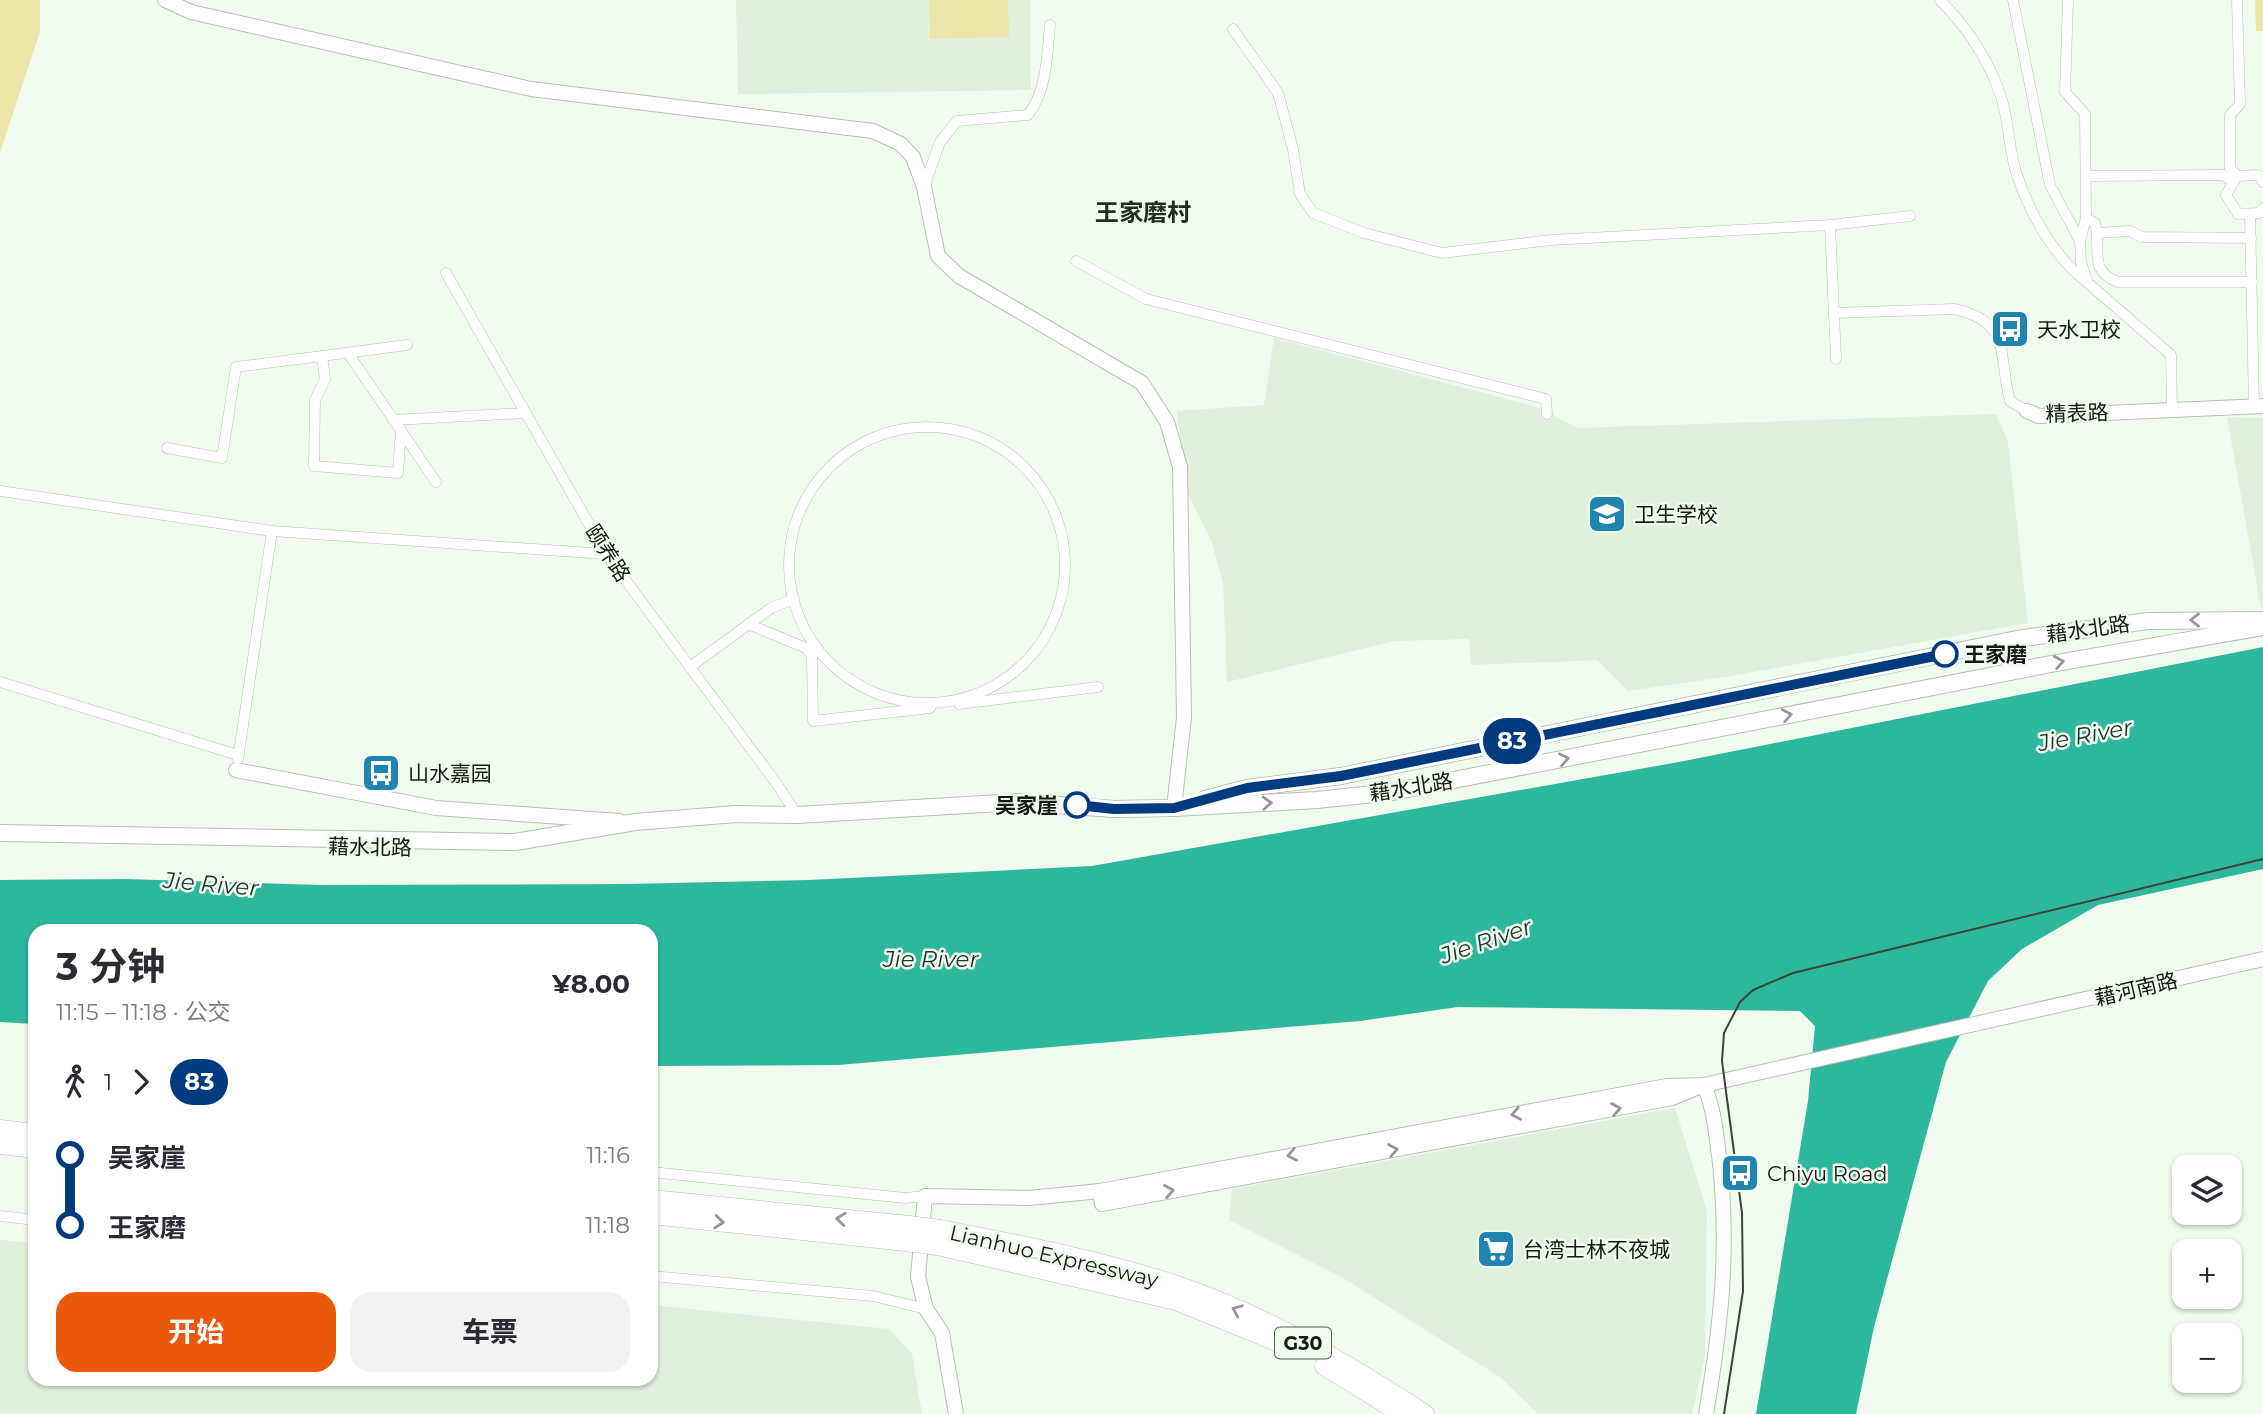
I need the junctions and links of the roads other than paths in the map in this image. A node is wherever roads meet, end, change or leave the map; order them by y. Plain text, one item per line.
1 (165, 0) edge
2 (1940, 0) edge
3 (2013, 0) edge
4 (2068, 0) edge
5 (2237, 0) edge
6 (1050, 25) dead end
7 (1233, 29) dead end
8 (2086, 176) junction
9 (2235, 179) junction
10 (2263, 182) edge
11 (925, 187) junction
12 (2259, 212) edge
13 (1910, 216) dead end
14 (2086, 218) junction
15 (1830, 225) junction
16 (2098, 233) junction
17 (2251, 238) junction
18 (2080, 241) junction
19 (1076, 261) dead end
20 (446, 273) dead end
21 (2252, 282) junction
22 (2088, 283) junction
23 (1834, 313) junction
24 (407, 345) dead end
25 (348, 353) junction
26 (322, 356) junction
27 (1836, 359) dead end
28 (2258, 406) edge
29 (2172, 409) junction
30 (2027, 411) joint
31 (526, 413) junction
32 (1547, 414) dead end
33 (393, 420) junction
34 (401, 430) junction
35 (167, 448) dead end
36 (436, 482) dead end
37 (0, 491) edge
38 (272, 531) junction
39 (606, 555) junction
40 (794, 599) junction
41 (2263, 620) edge
42 (748, 624) junction
43 (2263, 627) edge
44 (690, 667) junction
45 (0, 682) edge
46 (1098, 687) dead end
47 (237, 763) junction
48 (1174, 808) junction
49 (736, 814) junction
50 (797, 815) junction
51 (635, 822) junction
52 (0, 833) edge
53 (0, 839) edge
54 (2263, 959) edge
55 (1704, 1085) junction
56 (0, 1129) edge
57 (28, 1132) edge
58 (0, 1145) edge
59 (28, 1148) edge
60 (658, 1173) edge
61 (925, 1196) junction
62 (658, 1200) edge
63 (658, 1215) edge
64 (0, 1216) edge
65 (28, 1219) edge
66 (907, 1233) junction
67 (658, 1277) edge
68 (1175, 1292) junction
69 (926, 1308) junction
70 (956, 1414) edge
71 (1402, 1414) edge
72 (1425, 1414) edge
73 (1706, 1414) edge

1 - 11 main road
2 - 22 street
3 - 18 street
4 - 8 street
5 - 9 street
6 - 11 street
7 - 15 street
8 - 9 street
8 - 14 street
9 - 10 street
9 - 12 street
11 - 48 main road
12 - 17 street
13 - 15 street
14 - 16 street
14 - 18 street
15 - 23 street
16 - 17 street
16 - 21 street
17 - 21 street
18 - 22 street
19 - 32 street
20 - 31 street, 颐养路
21 - 28 street
22 - 29 street
23 - 27 street
23 - 30 street, 精表路
24 - 25 street
25 - 26 street
25 - 33 street
26 - 34 street
26 - 35 street
28 - 29 main road, 精表路
29 - 30 main road, 精表路
31 - 33 street
31 - 39 street, 颐养路
33 - 34 street
34 - 36 street
37 - 38 street
38 - 39 street
38 - 47 street
39 - 44 street, 颐养路
40 - 40 street
40 - 42 street
41 -> 48 main road, 藉水北路
42 - 44 street
42 - 46 street
48 -> 43 main road, 藉水北路
44 - 50 street, 颐养路
45 - 47 street
47 - 51 main road
48 - 50 main road, 藉水北路
49 - 50 main road, 藉水北路
49 - 51 main road, 藉水北路
49 - 53 main road, 藉水北路
51 - 52 main road, 藉水北路
54 - 55 main road, 藉河南路
55 - 61 main road, 藉河南路
55 - 73 main road
56 - 57 highway
58 - 59 highway
60 - 61 street
61 - 69 main road
66 -> 62 highway, Lianhuo Expressway / G30
63 -> 66 highway, Lianhuo Expressway / G30
64 - 65 street
66 - 68 highway, Lianhuo Expressway / G30, bridge
67 - 69 street
68 - 71 highway, Lianhuo Expressway / G30
72 -> 68 highway, Lianhuo Expressway / G30
69 - 70 main road

